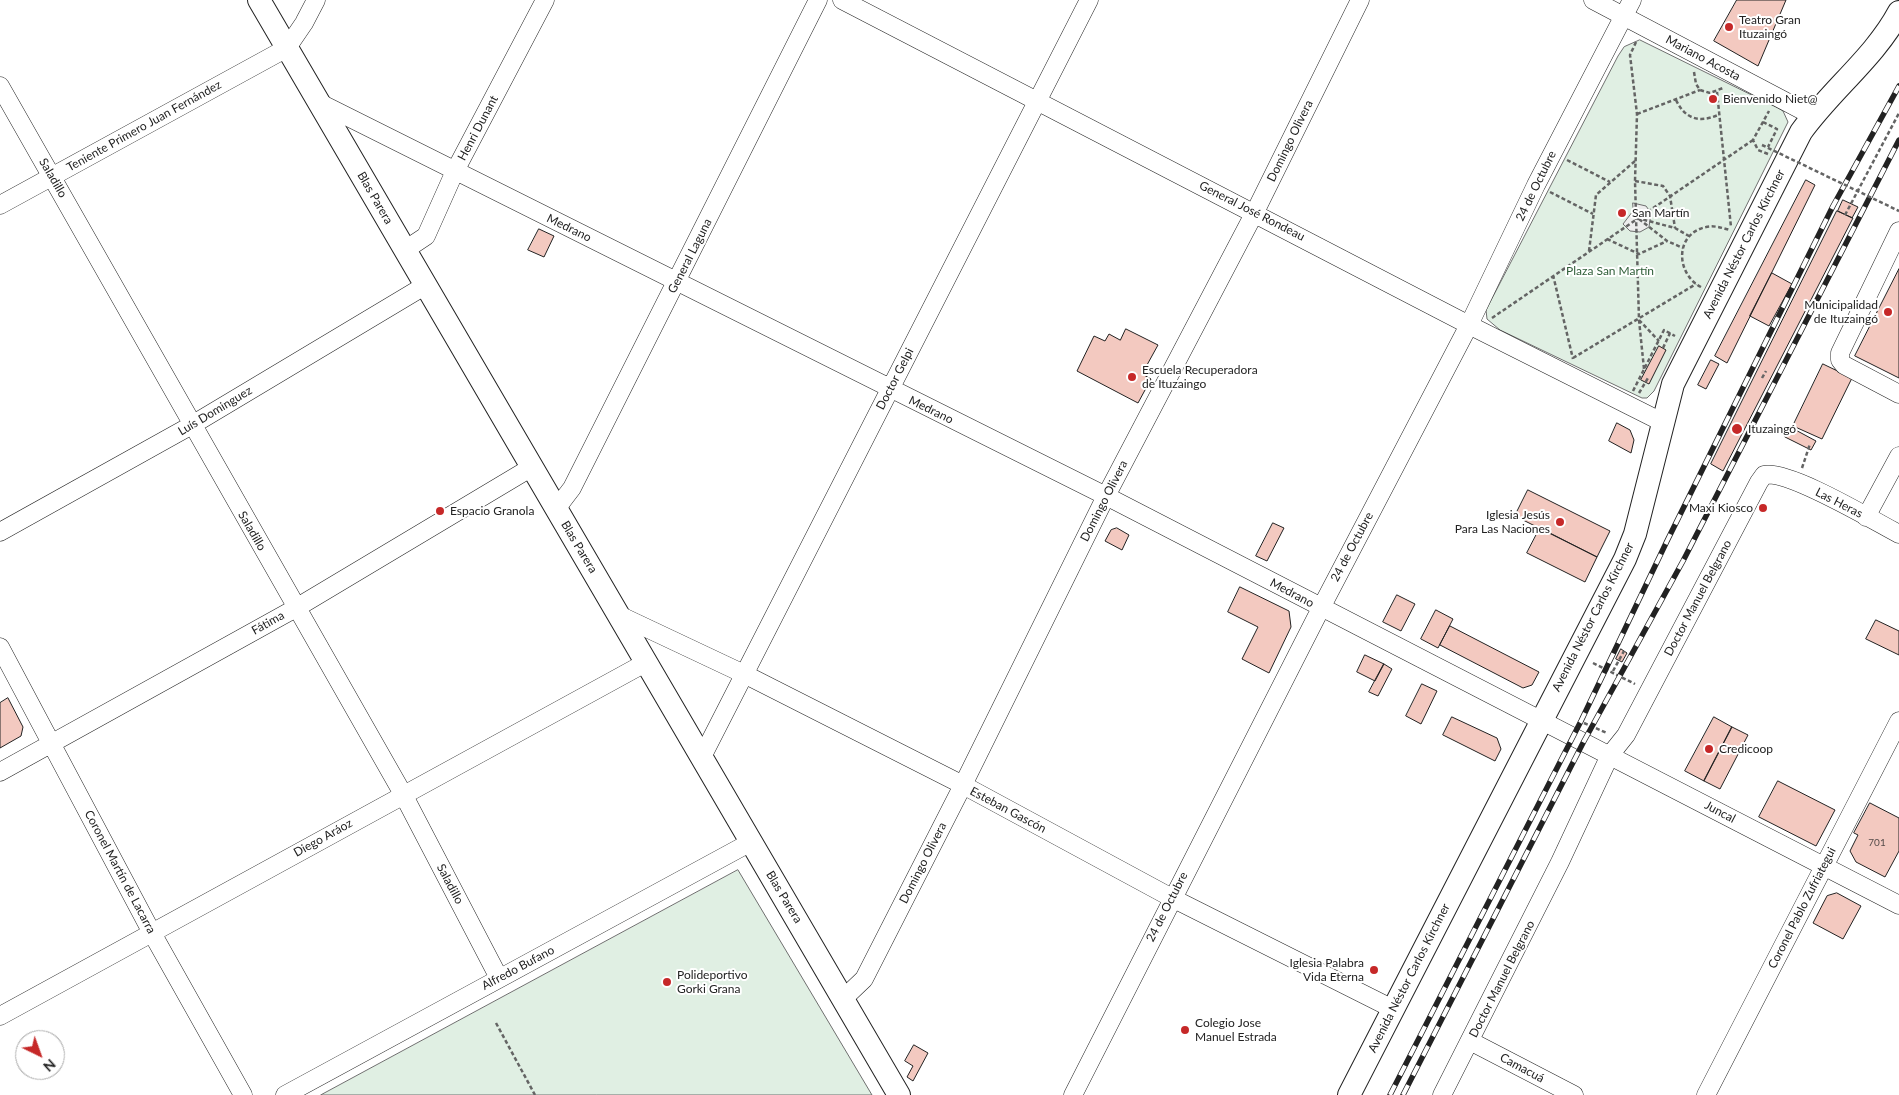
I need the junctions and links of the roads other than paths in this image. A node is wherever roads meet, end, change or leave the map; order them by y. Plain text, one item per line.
1 (259, 0) edge
2 (316, 0) edge
3 (545, 0) edge
4 (818, 0) edge
5 (842, 0) edge
6 (1089, 0) edge
7 (1360, 0) edge
8 (1592, 0) edge
9 (1632, 0) edge
10 (1899, 12) edge
11 (1624, 16) junction
12 (287, 48) junction
13 (0, 86) edge
14 (1036, 100) junction
15 (320, 103) junction
16 (1813, 116) junction
17 (455, 171) junction
18 (52, 177) junction
19 (0, 205) edge
20 (1255, 212) junction
21 (1899, 231) edge
22 (405, 250) junction
23 (678, 281) junction
24 (426, 285) junction
25 (1473, 327) junction
26 (890, 389) junction
27 (1899, 394) edge
28 (1662, 422) junction
29 (192, 425) junction
30 (1899, 456) edge
31 (532, 467) junction
32 (1779, 474) joint
33 (1106, 496) junction
34 (556, 509) junction
35 (1866, 516) junction
36 (0, 532) edge
37 (1899, 534) edge
38 (296, 608) junction
39 (1320, 608) junction
40 (621, 616) junction
41 (0, 647) edge
42 (647, 662) junction
43 (744, 674) junction
44 (1541, 720) junction
45 (1899, 722) edge
46 (53, 743) junction
47 (702, 757) junction
48 (1615, 757) junction
49 (0, 772) edge
50 (963, 785) junction
51 (403, 794) junction
52 (752, 842) junction
53 (1824, 867) junction
54 (1172, 898) junction
55 (1899, 904) edge
56 (152, 933) junction
57 (499, 978) junction
58 (844, 998) junction
59 (1393, 1009) junction
60 (0, 1016) edge
61 (1470, 1041) junction
62 (243, 1095) edge
63 (286, 1095) edge
64 (899, 1095) edge
65 (1074, 1095) edge
66 (1349, 1095) edge
67 (1442, 1095) edge
68 (1574, 1095) edge
69 (1706, 1095) edge

1 - 12 main road, Blas Parera
2 - 12 street
3 - 17 street, Henri Dunant
4 - 23 street, General Laguna
5 - 14 street, General José Rondeau
6 - 14 street, Doctor Gelpi
7 - 20 street, Domingo Olivera
8 - 11 street, Mariano Acosta
9 - 11 street, 24 de Octubre
10 - 16 main road, Avenida Néstor Carlos Kirchner
11 - 16 street, Mariano Acosta
11 - 25 street, 24 de Octubre
12 - 15 main road, Blas Parera
12 - 18 street, Teniente Primero Juan Fernández
13 - 18 street, Saladillo
14 - 20 street, General José Rondeau
14 - 26 street, Doctor Gelpi
15 - 17 street, Medrano
15 - 22 main road, Blas Parera
16 - 28 main road, Avenida Néstor Carlos Kirchner
17 - 22 street, Henri Dunant
17 - 23 street, Medrano
18 - 19 street, Teniente Primero Juan Fernández
18 - 29 street, Saladillo
20 - 25 street, General José Rondeau
20 - 33 street, Domingo Olivera
21 - 27 street
22 - 24 main road, Blas Parera
23 - 26 street, Medrano
23 - 34 street, General Laguna
24 - 29 street, Luís Dominguez
24 - 31 main road, Blas Parera
25 - 28 street, General José Rondeau
25 - 39 street, 24 de Octubre
26 - 33 street, Medrano
26 - 43 street, Doctor Gelpi
28 - 44 main road, Avenida Néstor Carlos Kirchner
29 - 36 street, Luís Dominguez
29 - 38 street, Saladillo
30 - 35 street
31 - 34 main road, Blas Parera
31 - 38 street, Fátima
32 - 35 street, Las Heras
32 - 48 street, Doctor Manuel Belgrano
33 - 39 street, Medrano
33 - 50 street, Domingo Olivera
34 - 40 main road, Blas Parera
35 - 37 street, Las Heras
38 - 46 street, Fátima
38 - 51 street, Saladillo
39 - 44 street, Medrano
39 - 54 street, 24 de Octubre
40 - 42 main road, Blas Parera
40 - 43 street, Esteban Gascón
41 - 46 street, Coronel Martín de Lacarra
42 - 47 main road, Blas Parera
42 - 51 street, Diego Aráoz
43 - 47 street, Doctor Gelpi
43 - 50 street, Esteban Gascón
44 - 48 street, Juncal
44 - 59 main road, Avenida Néstor Carlos Kirchner
45 - 53 street, Coronel Pablo Zufriategui
46 - 49 street, Fátima
46 - 56 street, Coronel Martín de Lacarra
47 - 52 main road, Blas Parera
48 - 53 street, Juncal
48 - 61 street, Doctor Manuel Belgrano
50 - 54 street, Esteban Gascón
50 - 58 street, Domingo Olivera
51 - 56 street, Diego Aráoz
51 - 57 street, Saladillo
52 - 57 street, Alfredo Bufano
52 - 58 main road, Blas Parera
53 - 55 street, Juncal
53 - 69 street, Coronel Pablo Zufriategui
54 - 59 street, Esteban Gascón
54 - 65 street, 24 de Octubre
56 - 60 street, Diego Aráoz
56 - 62 street, Coronel Martín de Lacarra
57 - 63 street, Alfredo Bufano
58 - 64 main road, Blas Parera
59 - 66 main road, Avenida Néstor Carlos Kirchner
61 - 67 street, Doctor Manuel Belgrano
61 - 68 street, Camacuá

